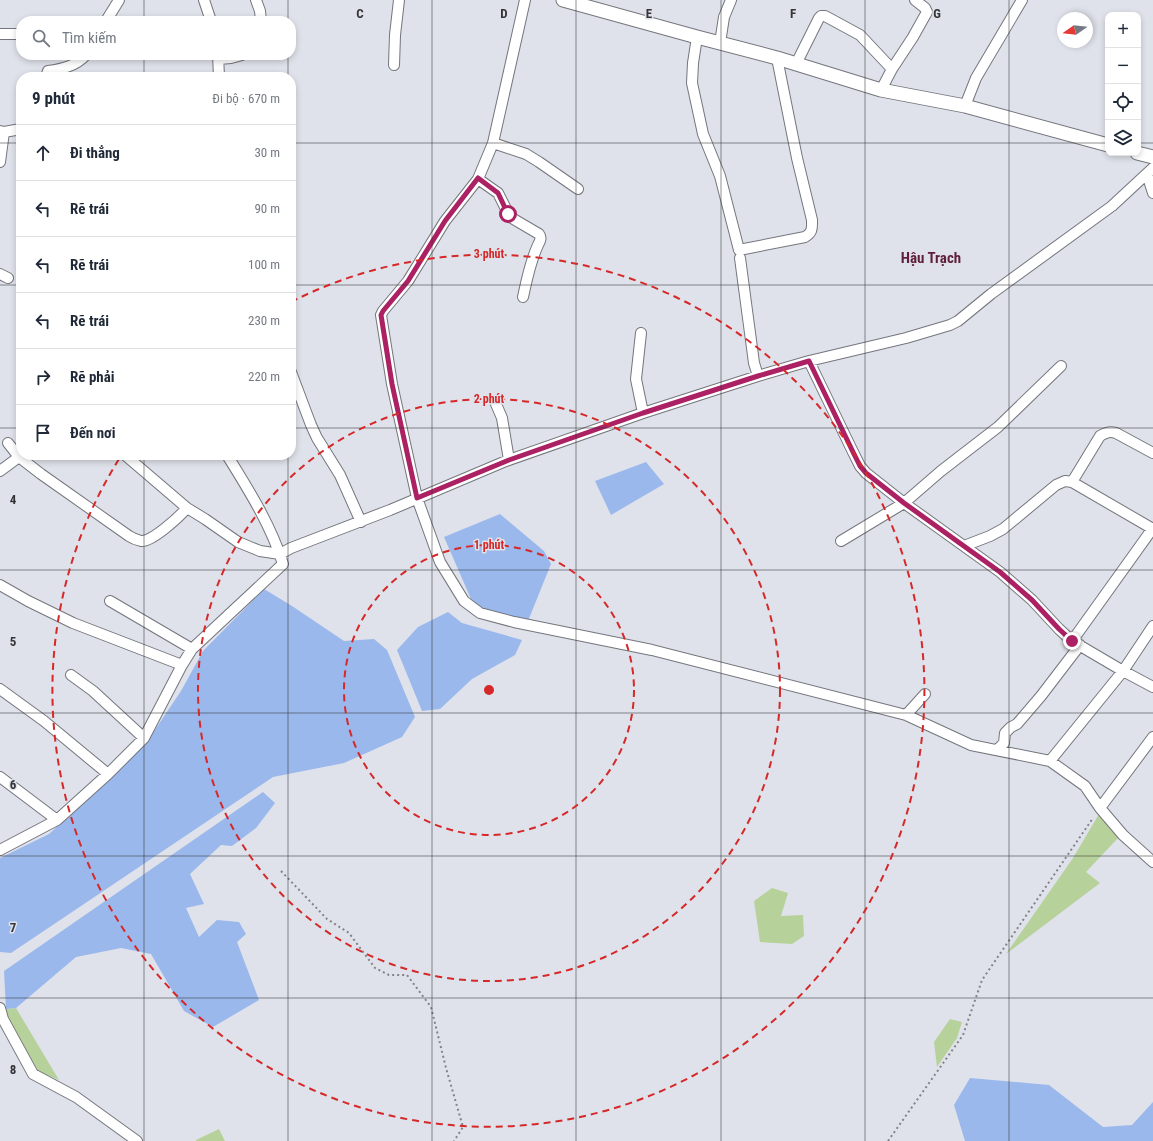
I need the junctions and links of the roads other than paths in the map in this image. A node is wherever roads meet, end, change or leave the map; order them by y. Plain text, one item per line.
1 (119, 0) edge
2 (204, 0) edge
3 (256, 0) edge
4 (399, 0) edge
5 (525, 0) edge
6 (563, 0) edge
7 (731, 0) edge
8 (915, 0) edge
9 (1022, 0) edge
10 (109, 16) edge
11 (209, 16) edge
12 (260, 16) edge
13 (0, 34) edge
14 (16, 34) edge
15 (697, 37) junction
16 (720, 43) junction
17 (777, 58) junction
18 (80, 60) edge
19 (218, 60) edge
20 (796, 64) junction
21 (394, 65) dead end
22 (892, 69) junction
23 (48, 72) edge
24 (219, 72) edge
25 (881, 90) junction
26 (965, 106) junction
27 (16, 130) edge
28 (2, 131) edge
29 (493, 143) junction
30 (1105, 144) edge
31 (1141, 154) edge
32 (1153, 157) edge
33 (0, 162) edge
34 (1150, 171) edge
35 (478, 178) junction
36 (578, 189) dead end
37 (1153, 193) edge
38 (740, 258) dead end
39 (523, 297) dead end
40 (641, 333) dead end
41 (809, 361) junction
42 (1061, 366) dead end
43 (758, 376) junction
44 (296, 386) edge
45 (496, 404) dead end
46 (643, 413) junction
47 (8, 443) dead end
48 (16, 453) edge
49 (1153, 453) edge
50 (16, 459) edge
51 (23, 460) edge
52 (131, 460) edge
53 (230, 460) edge
54 (509, 460) junction
55 (0, 471) edge
56 (1072, 482) junction
57 (417, 498) junction
58 (904, 503) junction
59 (187, 508) junction
60 (361, 522) junction
61 (1153, 529) edge
62 (841, 541) dead end
63 (964, 546) junction
64 (280, 554) junction
65 (0, 585) edge
66 (110, 601) dead end
67 (1153, 626) edge
68 (1076, 643) junction
69 (192, 648) junction
70 (182, 665) junction
71 (1123, 671) junction
72 (71, 675) dead end
73 (1153, 687) edge
74 (0, 689) edge
75 (925, 694) dead end
76 (906, 715) junction
77 (1153, 737) edge
78 (144, 738) junction
79 (996, 750) junction
80 (1050, 761) junction
81 (108, 774) junction
82 (0, 777) edge
83 (1100, 808) junction
84 (57, 820) junction
85 (0, 850) edge
86 (1153, 862) edge
87 (0, 1008) edge
88 (1, 1021) edge
89 (137, 1141) edge

1 - 10 street
2 - 11 street
3 - 12 street
4 - 21 street
5 - 29 street
6 - 15 street
7 - 16 street
8 - 22 street
9 - 26 street
13 - 14 street
15 - 16 street
15 - 17 street
16 - 17 street
17 - 20 street
18 - 23 street
19 - 24 street
20 - 22 street
20 - 25 street
22 - 25 street
25 - 26 street
26 - 30 street
27 - 28 street
28 - 33 street
29 - 35 street
29 - 36 street
31 - 32 street
34 - 37 street
34 - 41 street
35 - 39 street
35 - 57 street
38 - 43 street
40 - 46 street
41 - 43 street
41 - 58 street
42 - 58 street
43 - 46 street
44 - 60 street
45 - 54 street
46 - 54 street
47 - 48 street
49 - 56 street
50 - 55 street
51 - 59 street
52 - 59 street
53 - 64 street
54 - 57 street
56 - 61 street
56 - 63 street
57 - 60 street
57 - 76 street
58 - 62 street
58 - 63 street
59 - 64 street
60 - 64 street
61 - 68 street
63 - 68 street
64 - 69 street
65 - 70 street
66 - 69 street
67 - 71 street
68 - 71 street
68 - 79 street
69 - 70 street
70 - 78 street
71 - 73 street
71 - 80 street
72 - 78 street
74 - 81 street
75 - 76 street
76 - 79 street
77 - 83 street
78 - 81 street
79 - 80 street
80 - 83 street
81 - 84 street
82 - 84 street
83 - 86 street
84 - 85 street
87 - 88 street
88 - 89 street

